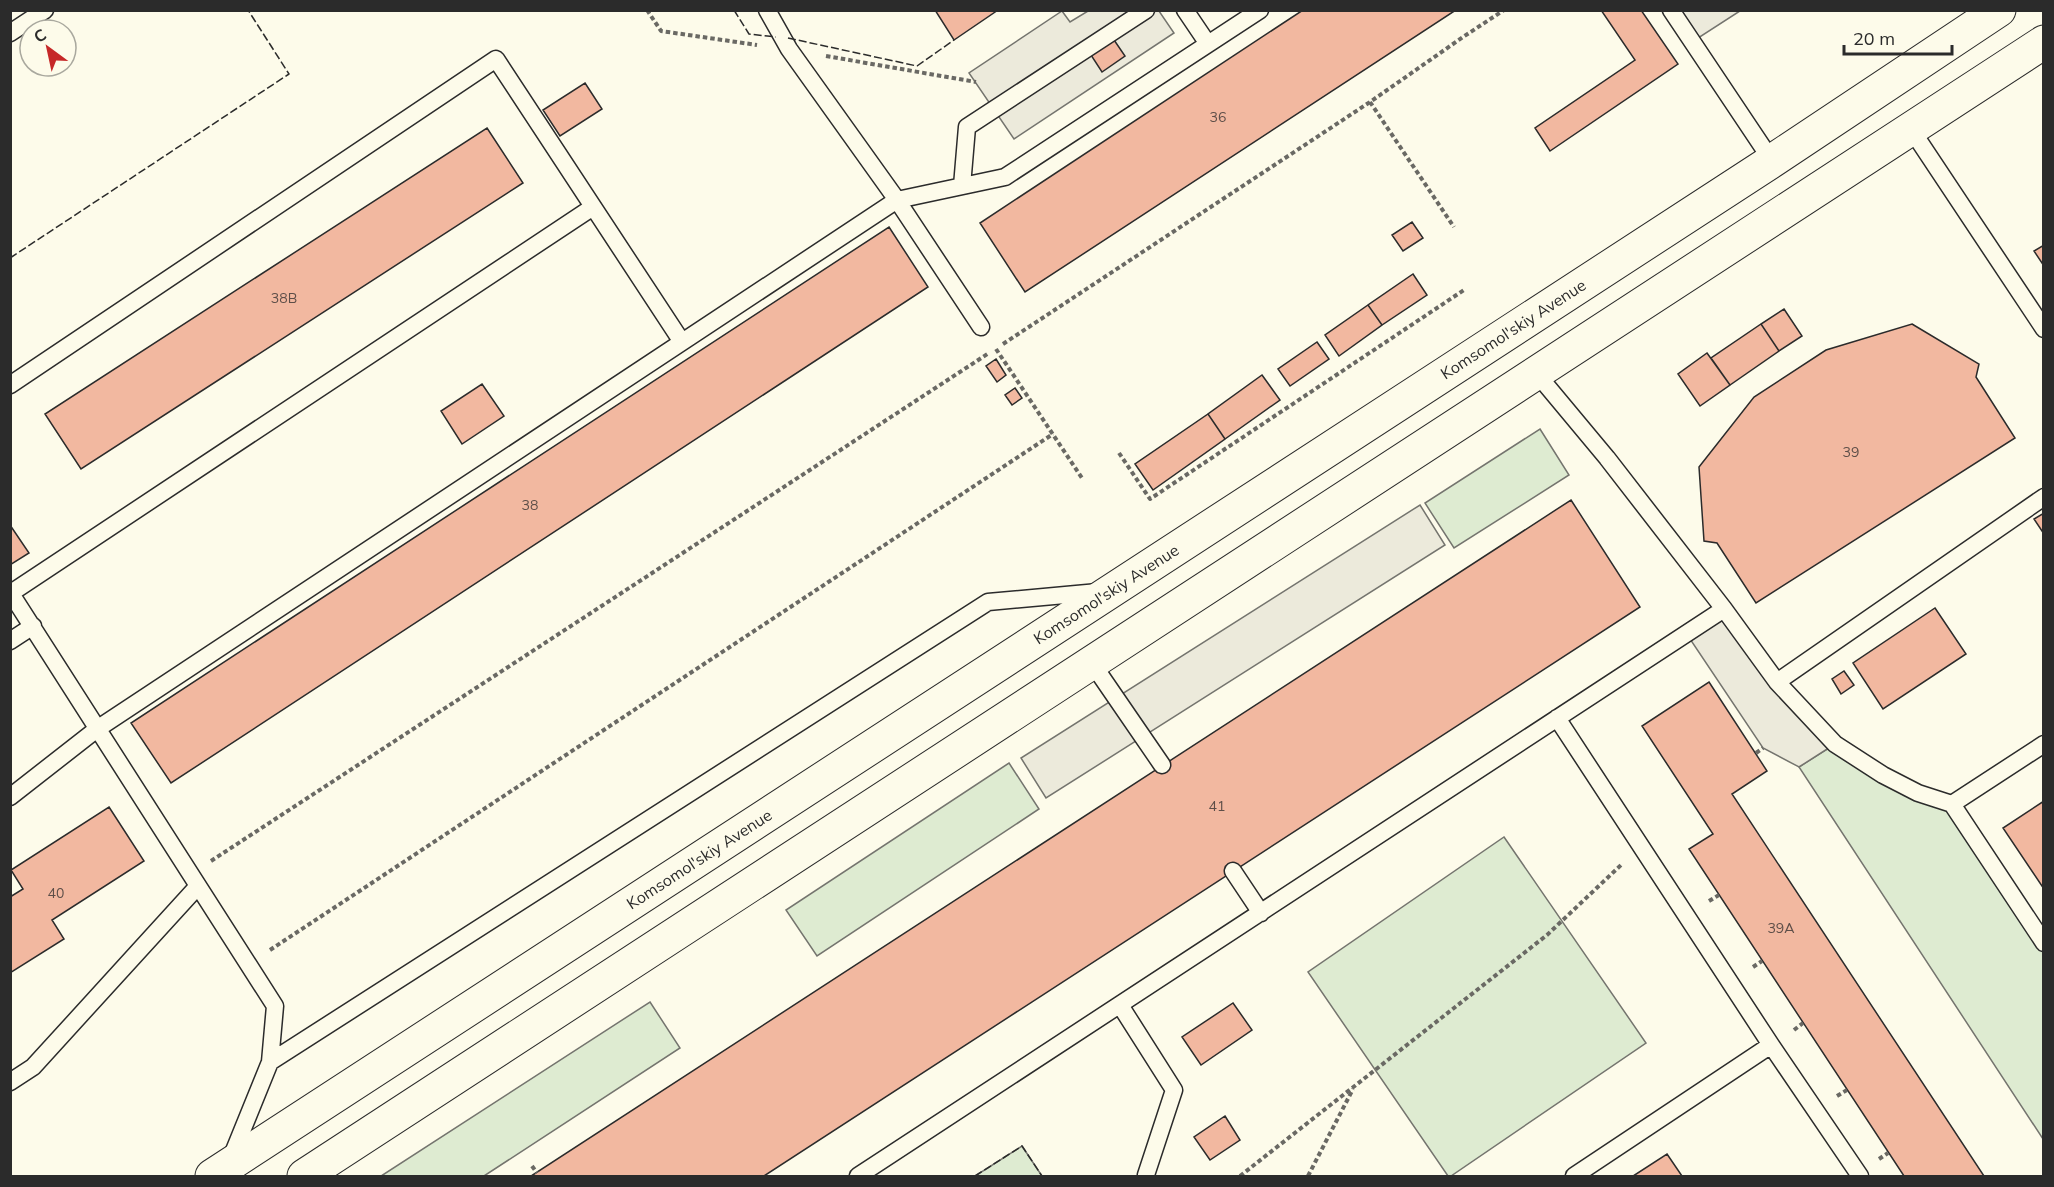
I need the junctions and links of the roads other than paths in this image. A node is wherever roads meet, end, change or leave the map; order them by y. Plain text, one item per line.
1 (45, 10) edge
2 (767, 10) edge
3 (1185, 10) edge
4 (1260, 10) edge
5 (1671, 10) edge
6 (1999, 10) edge
7 (1136, 13) edge
8 (10, 33) edge
9 (2043, 42) edge
10 (1208, 44) junction
11 (1911, 129) junction
12 (1772, 161) junction
13 (962, 186) junction
14 (897, 200) junction
15 (593, 207) junction
16 (981, 327) dead end
17 (2043, 329) edge
18 (682, 342) junction
19 (1537, 374) junction
20 (10, 385) edge
21 (2043, 496) edge
22 (1110, 591) junction
23 (11, 592) edge
24 (1724, 609) junction
25 (33, 626) junction
26 (10, 641) edge
27 (1092, 663) junction
28 (1777, 682) junction
29 (1557, 718) junction
30 (97, 729) junction
31 (2043, 744) edge
32 (1162, 765) dead end
33 (10, 797) edge
34 (1952, 804) junction
35 (1233, 871) dead end
36 (194, 880) junction
37 (1261, 913) junction
38 (2043, 944) edge
39 (1119, 1005) junction
40 (1771, 1045) junction
41 (270, 1062) junction
42 (10, 1082) edge
43 (221, 1171) edge
44 (1146, 1175) edge
45 (304, 1176) edge
46 (858, 1176) edge
47 (1574, 1176) edge
48 (1860, 1176) edge

1 - 8 lane
2 - 14 lane
3 - 10 lane
4 - 10 lane
5 - 12 lane
6 - 12 main road, Komsomol'skiy Avenue
7 - 13 lane
9 - 11 main road
10 - 13 lane
11 - 17 lane
11 - 19 main road
12 - 22 main road, Komsomol'skiy Avenue
13 - 14 lane
14 - 16 lane
14 - 18 lane
15 - 18 lane
15 - 20 lane
15 - 23 lane
18 - 30 lane
19 - 24 lane
19 - 27 main road
21 - 28 lane
22 - 41 lane
22 - 43 main road, Komsomol'skiy Avenue
23 - 25 lane
24 - 28 lane
24 - 29 lane
25 - 26 lane
25 - 30 lane
27 - 32 lane
27 - 45 main road
28 - 34 lane
29 - 37 lane
29 - 40 lane
30 - 33 lane
30 - 36 lane
31 - 34 lane
34 - 38 lane
35 - 37 lane
36 - 41 lane
36 - 42 lane
37 - 39 lane
39 - 44 lane
39 - 46 lane
40 - 47 lane
40 - 48 lane
41 - 43 lane

